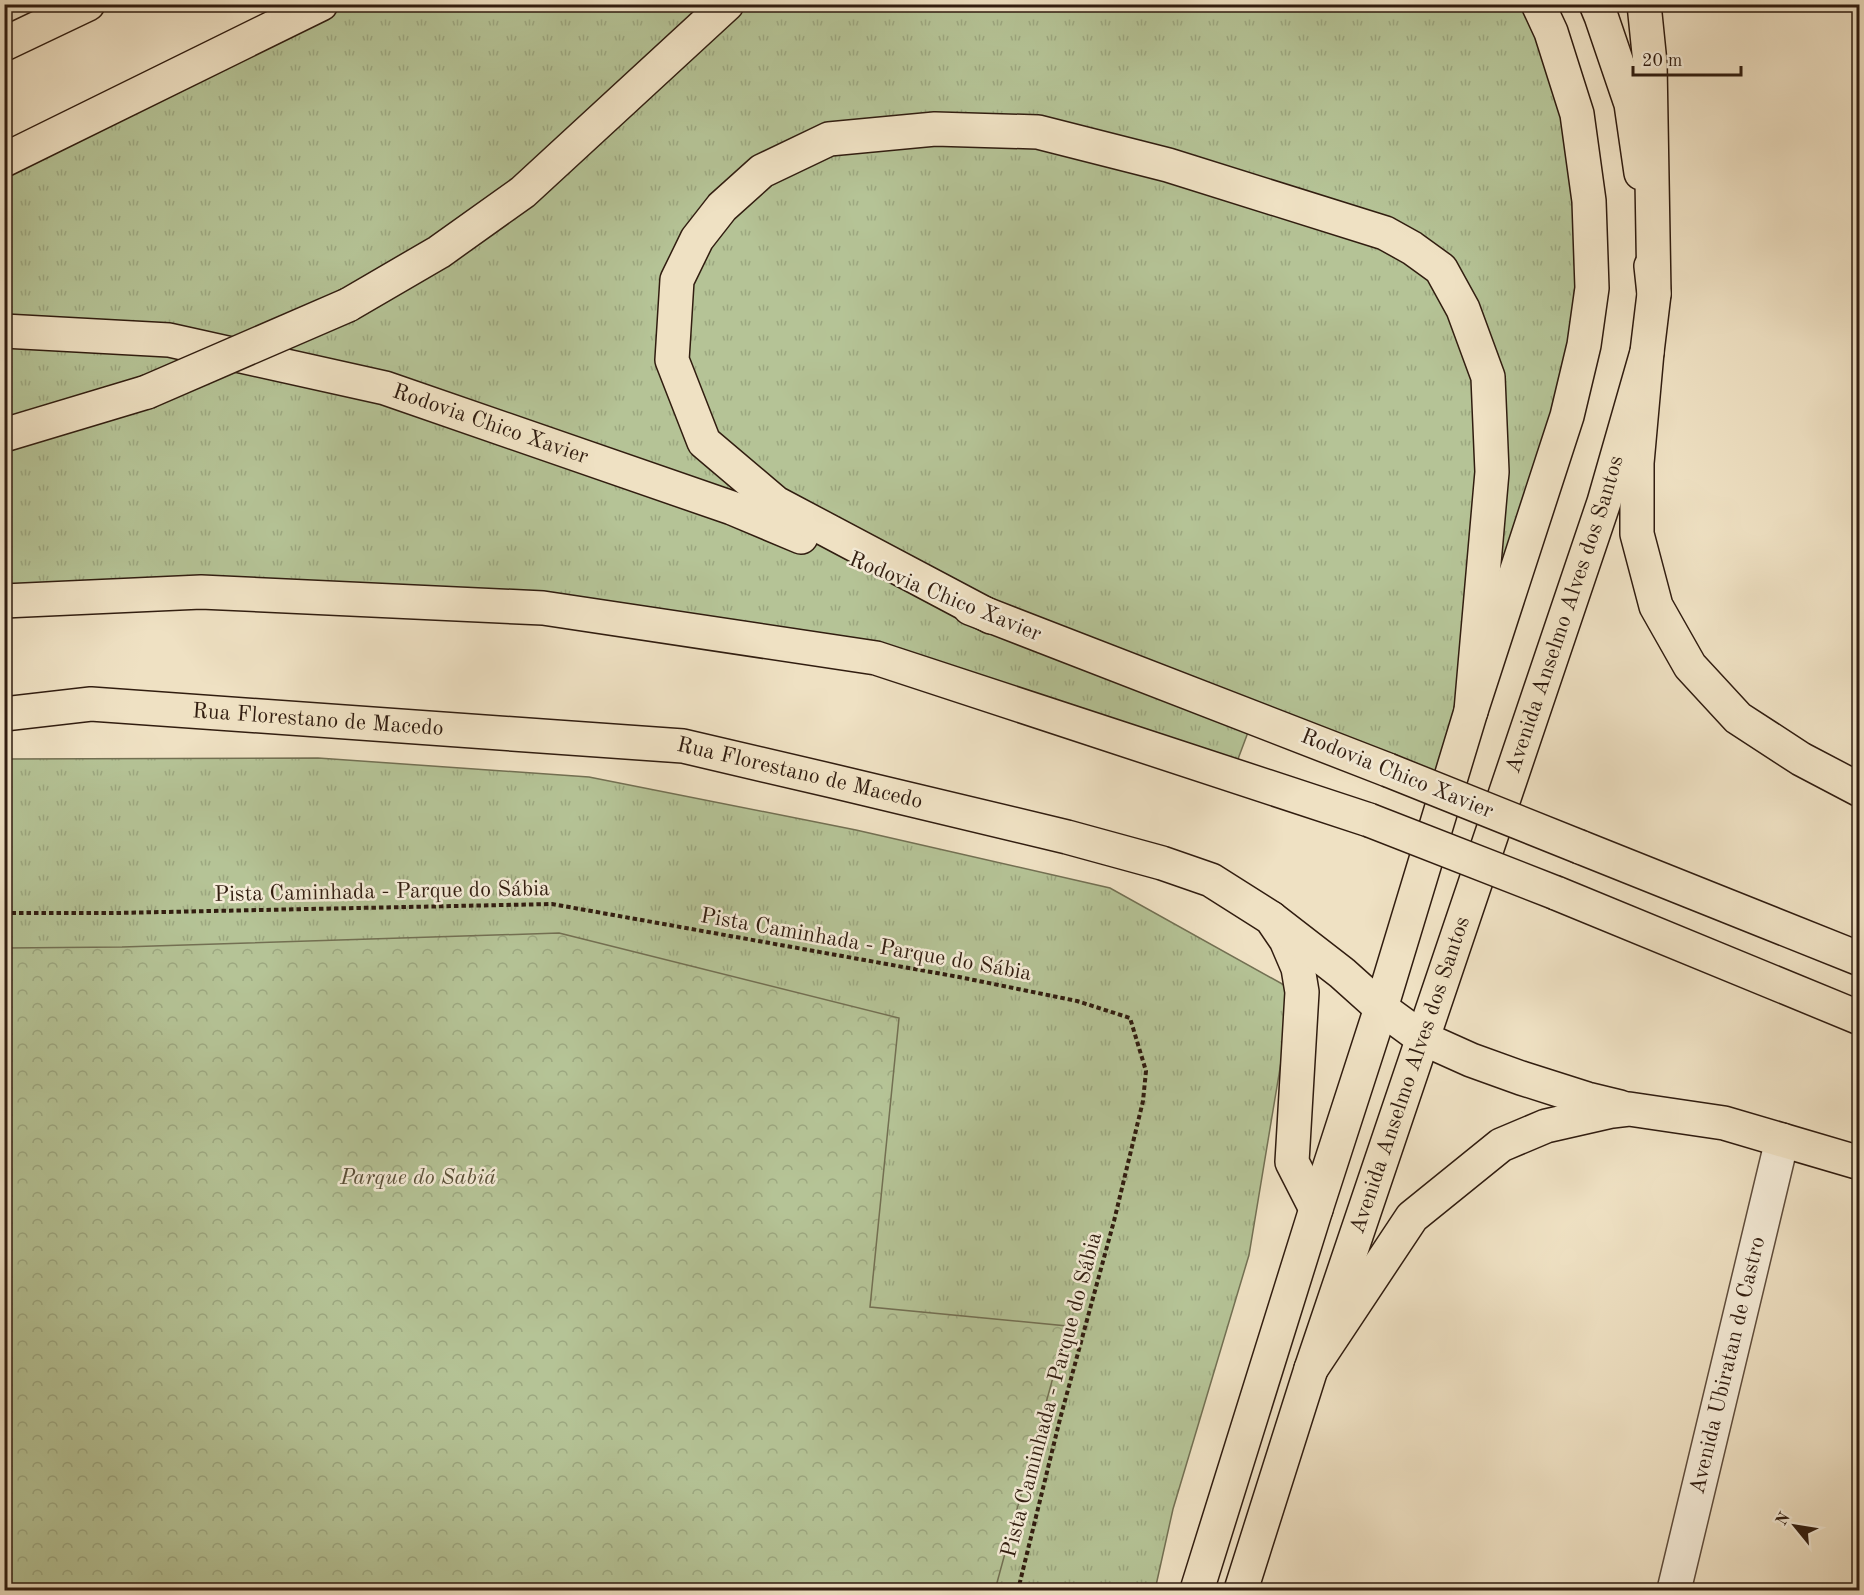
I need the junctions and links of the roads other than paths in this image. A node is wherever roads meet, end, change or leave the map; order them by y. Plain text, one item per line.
1 (88, 4) edge
2 (321, 4) edge
3 (727, 4) edge
4 (1538, 4) edge
5 (1596, 4) edge
6 (1644, 4) edge
7 (4, 44) edge
8 (4, 160) edge
9 (1653, 294) junction
10 (4, 331) edge
11 (1647, 352) junction
12 (4, 435) edge
13 (4, 601) edge
14 (991, 617) junction
15 (1471, 711) junction
16 (4, 714) edge
17 (1860, 790) edge
18 (1271, 918) junction
19 (1860, 959) edge
20 (1381, 1008) junction
21 (1860, 1018) edge
22 (1422, 1038) junction
23 (1629, 1109) junction
24 (1782, 1140) junction
25 (1860, 1163) edge
26 (1316, 1209) junction
27 (1311, 1369) junction
28 (1197, 1590) edge
29 (1241, 1590) edge
30 (1674, 1590) edge

1 - 7 main road
2 - 8 main road
3 - 12 main road, bridge
4 - 15 main road, Avenida Anselmo Alves dos Santos
5 - 9 main road, Avenida Anselmo Alves dos Santos
6 - 9 main road
9 - 11 main road, Avenida Anselmo Alves dos Santos
10 - 14 main road, Rodovia Chico Xavier
11 - 17 main road
11 - 22 main road, Avenida Anselmo Alves dos Santos
13 - 21 main road, bridge
14 - 15 main road
14 - 19 main road, Rodovia Chico Xavier, bridge
15 - 20 main road, Avenida Anselmo Alves dos Santos
16 - 18 main road, Rua Florestano de Macedo
18 - 20 main road
18 - 26 main road, Rua Florestano de Macedo
20 - 22 main road
20 - 26 main road, Avenida Anselmo Alves dos Santos
22 - 23 main road
22 - 27 main road, Avenida Anselmo Alves dos Santos
23 - 24 main road
23 - 27 main road
24 - 25 main road
24 - 30 street, Avenida Ubiratan de Castro
26 - 28 main road, Avenida Anselmo Alves dos Santos
27 - 29 main road, Avenida Anselmo Alves dos Santos

